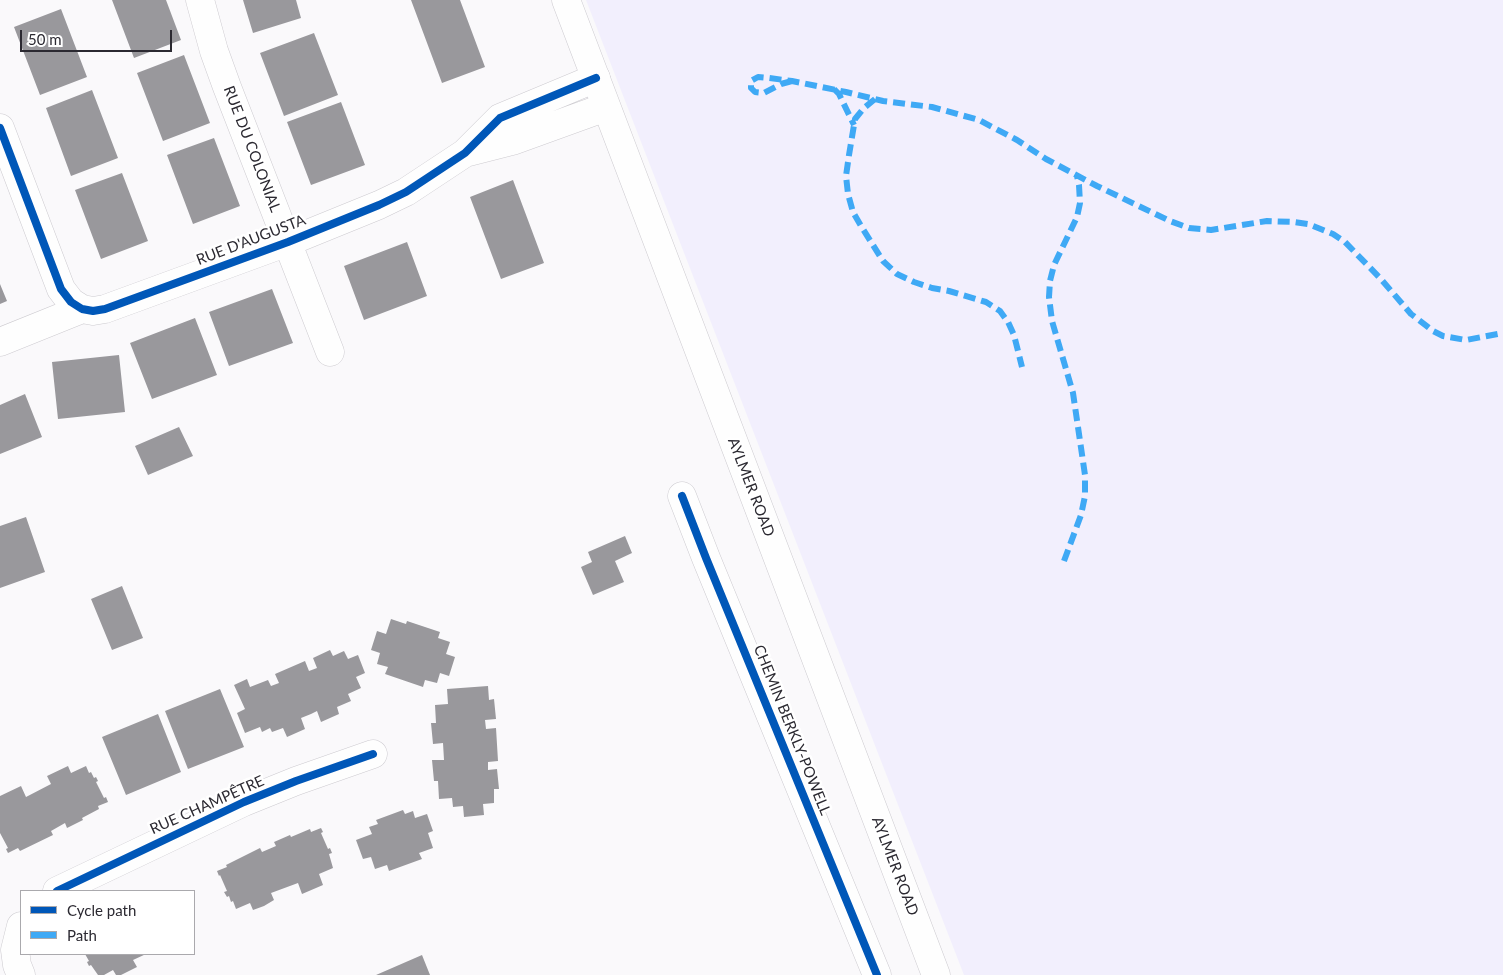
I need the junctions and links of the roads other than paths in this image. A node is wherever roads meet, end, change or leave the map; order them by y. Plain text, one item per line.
1 (200, 0) edge
2 (566, 0) edge
3 (596, 78) junction
4 (606, 107) junction
5 (0, 128) edge
6 (466, 152) junction
7 (288, 242) junction
8 (82, 309) junction
9 (0, 342) edge
10 (330, 352) dead end
11 (682, 496) dead end
12 (373, 754) dead end
13 (59, 890) edge
14 (20, 930) edge
15 (21, 975) edge
16 (877, 975) edge
17 (936, 975) edge

1 - 7 street, RUE DU COLONIAL
2 - 3 street, AYLMER ROAD
3 - 4 street, AYLMER ROAD
3 - 6 street, RUE D'AUGUSTA
4 - 6 street, RUE D'AUGUSTA
4 - 17 street, AYLMER ROAD
5 - 8 street
6 - 7 street, RUE D'AUGUSTA
7 - 8 street, RUE D'AUGUSTA
7 - 10 street, RUE DU COLONIAL
8 - 9 street, RUE D'AUGUSTA
11 - 16 street, CHEMIN BERKLY-POWELL
12 - 13 street, RUE CHAMPÊTRE
14 - 15 street

